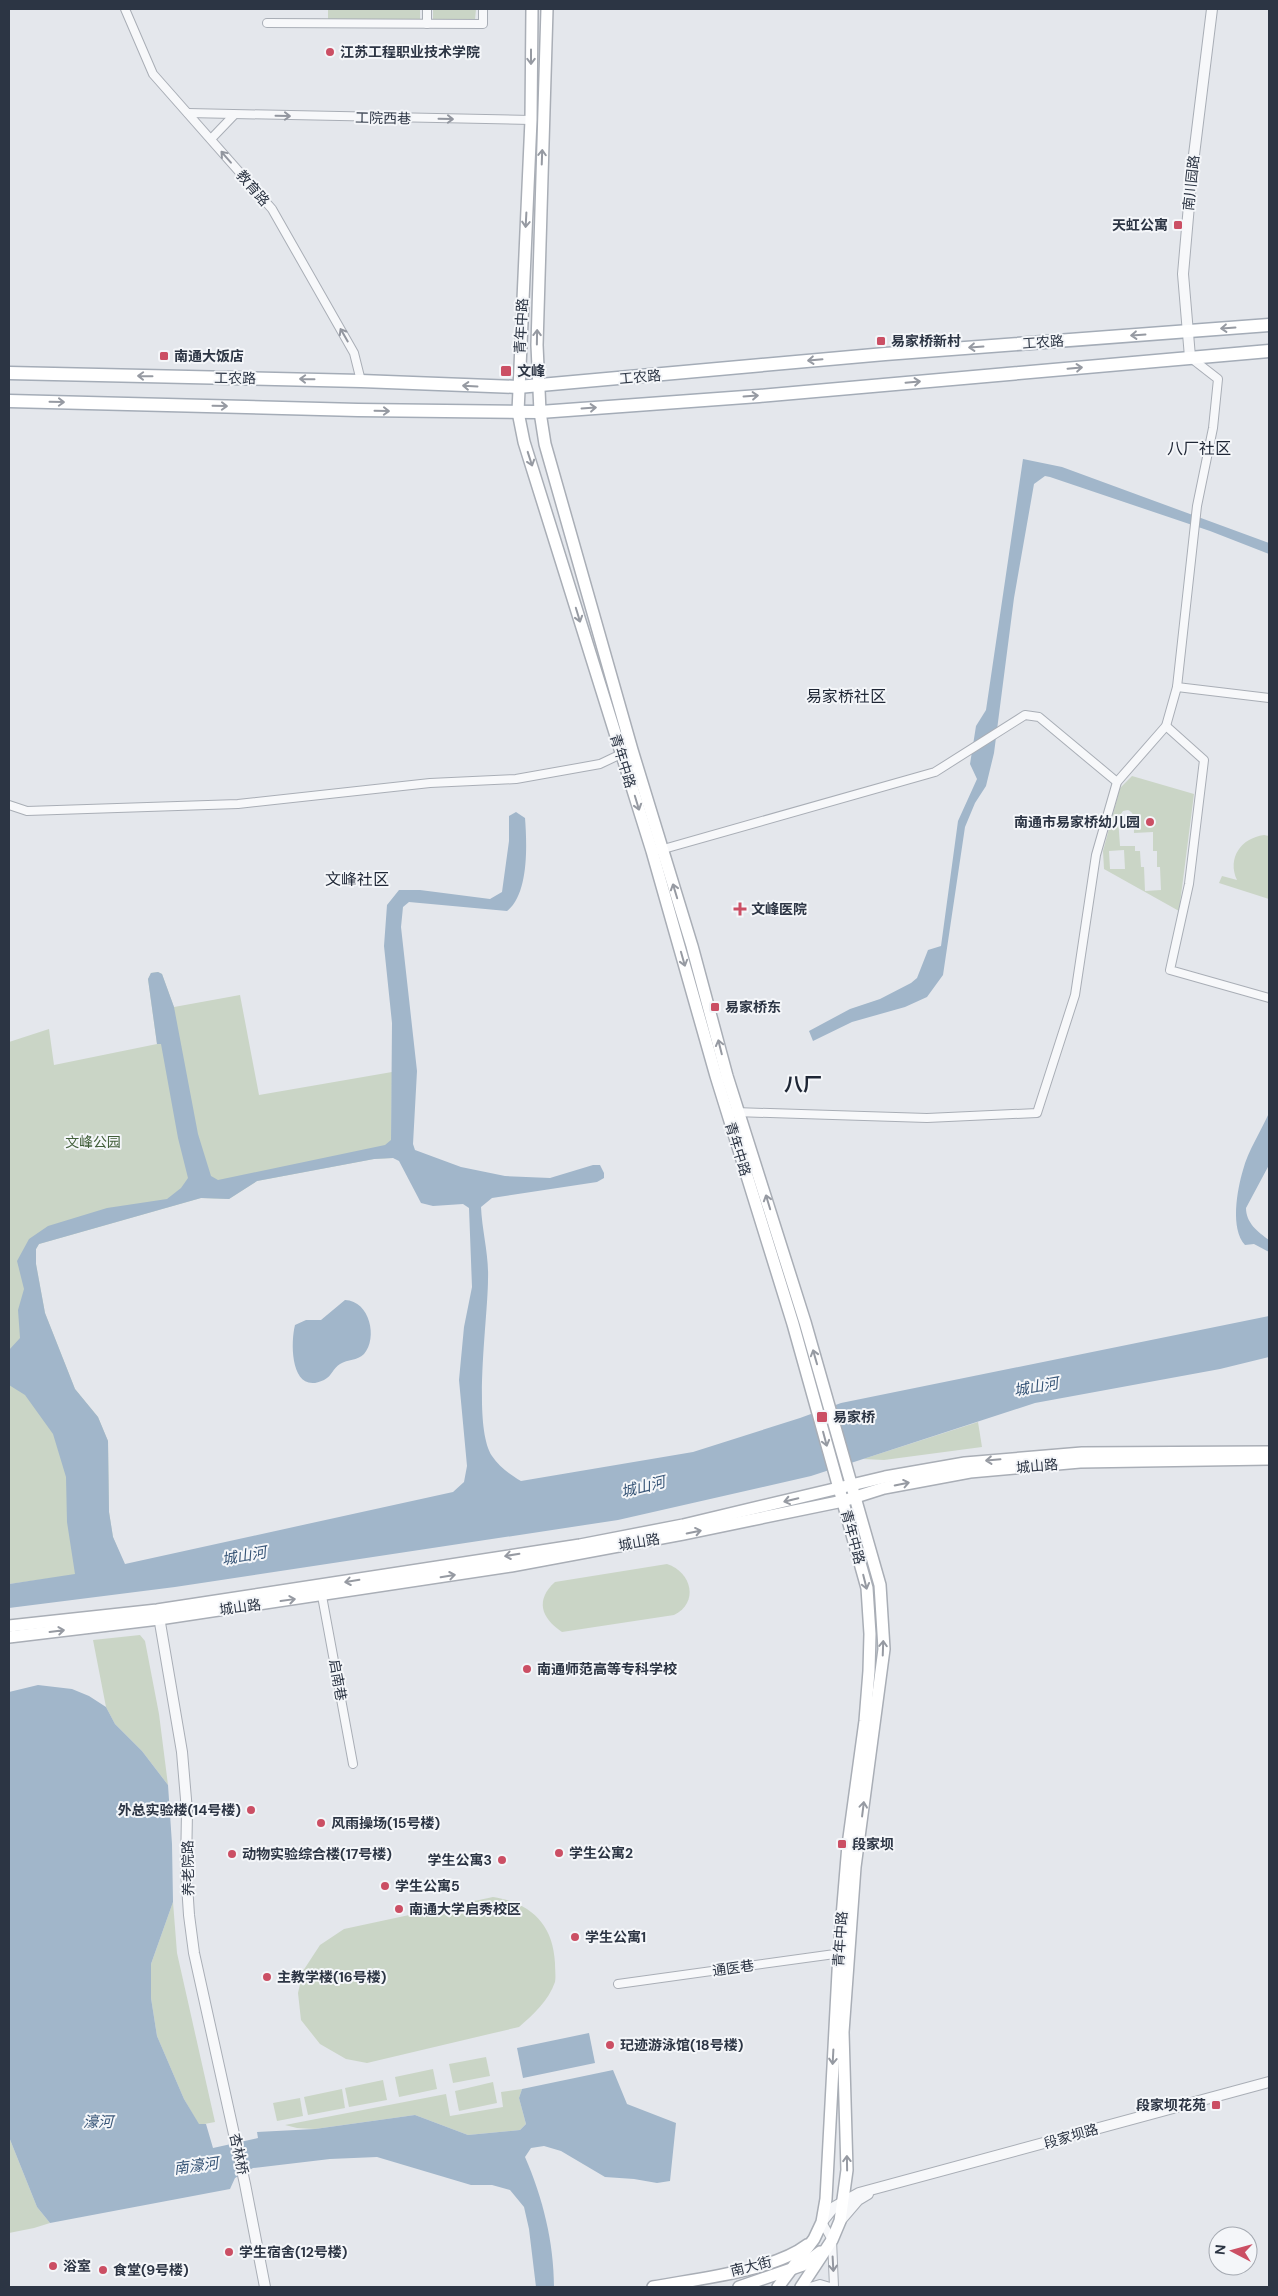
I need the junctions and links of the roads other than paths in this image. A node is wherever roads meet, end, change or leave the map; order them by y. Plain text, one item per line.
1 (125, 9) edge
2 (427, 9) edge
3 (483, 9) edge
4 (532, 9) edge
5 (547, 9) edge
6 (1212, 9) edge
7 (266, 23) dead end
8 (427, 24) junction
9 (188, 113) junction
10 (234, 115) junction
11 (531, 120) junction
12 (211, 139) junction
13 (1269, 325) edge
14 (1187, 331) junction
15 (1269, 351) edge
16 (1190, 357) junction
17 (9, 374) edge
18 (361, 381) junction
19 (539, 386) junction
20 (518, 387) junction
21 (9, 401) edge
22 (518, 412) junction
23 (540, 412) junction
24 (1177, 688) junction
25 (1269, 698) edge
26 (1166, 726) junction
27 (621, 754) junction
28 (1117, 782) junction
29 (9, 805) edge
30 (657, 850) junction
31 (1269, 998) edge
32 (727, 1111) junction
33 (740, 1112) junction
34 (1269, 1452) edge
35 (1269, 1459) edge
36 (852, 1485) junction
37 (839, 1488) junction
38 (856, 1497) junction
39 (843, 1501) junction
40 (322, 1596) junction
41 (158, 1614) junction
42 (9, 1626) edge
43 (9, 1637) edge
44 (353, 1764) dead end
45 (844, 1954) junction
46 (618, 1984) dead end
47 (1269, 2082) edge
48 (232, 2124) joint
49 (872, 2190) junction
50 (840, 2221) junction
51 (822, 2222) junction
52 (814, 2239) junction
53 (832, 2240) junction
54 (792, 2270) junction
55 (265, 2287) edge
56 (653, 2287) edge
57 (739, 2287) edge
58 (778, 2287) edge
59 (801, 2287) edge
60 (810, 2287) edge
61 (830, 2287) edge
62 (834, 2287) edge

1 - 9 street, 教育路
2 - 8 street
3 - 8 street
4 -> 11 main road, 青年中路
19 -> 5 main road, 青年中路
6 - 14 street, 南川园路
7 - 8 street
9 - 10 street, 工院西巷
9 - 12 street, 教育路
10 -> 11 street, 工院西巷
10 - 12 street
11 -> 20 main road, 青年中路
18 -> 12 street, 教育路
13 -> 14 main road, 工农路
14 - 16 street, 南川园路
14 -> 19 main road, 工农路
15 - 16 main road, 工农路
23 -> 16 main road, 工农路
16 - 24 street
18 -> 17 main road, 工农路
20 -> 18 main road, 工农路
19 - 20 main road, 工农路
19 - 23 main road, 青年中路
20 - 22 main road, 青年中路
21 -> 22 main road, 工农路
22 - 23 main road, 工农路
22 -> 27 main road, 青年中路
23 - 30 main road, 青年中路
24 - 25 street
24 - 26 street
26 - 28 street
26 - 31 street
27 - 29 street
27 -> 30 main road, 青年中路
28 - 30 street
28 - 33 street
30 -> 32 main road, 青年中路
33 -> 30 main road, 青年中路
32 - 33 street
32 -> 37 main road, 青年中路
36 -> 33 main road, 青年中路
34 -> 36 main road, 城山路
38 -> 35 main road, 城山路
36 - 37 main road, 城山路
36 - 38 main road, 青年中路
37 - 39 main road, 青年中路
37 -> 41 main road, 城山路
38 - 39 main road, 城山路
45 -> 38 main road, 青年中路
40 -> 39 main road, 城山路
39 -> 45 main road, 青年中路
41 -> 40 main road, 城山路
40 - 44 street, 启南巷
41 - 42 main road, 城山路
43 -> 41 main road, 城山路
41 - 48 street, 养老院路
45 - 46 street, 通医巷
50 -> 45 main road, 青年中路
45 -> 51 main road, 青年中路
47 - 49 street, 段家坝路
48 - 55 street, 杏林桥
49 - 50 street, 段家坝路
49 - 51 street, 段家坝路
50 - 53 main road, 青年中路
51 - 52 main road, 青年中路
51 - 53 street
52 - 54 main road, 青年中路
52 - 56 main road, 南大街
53 - 54 main road, 南大街
53 - 59 main road, 青年中路
53 -> 62 street
54 - 57 main road, 南大街
54 - 58 main road, 青年中路
60 - 61 street

